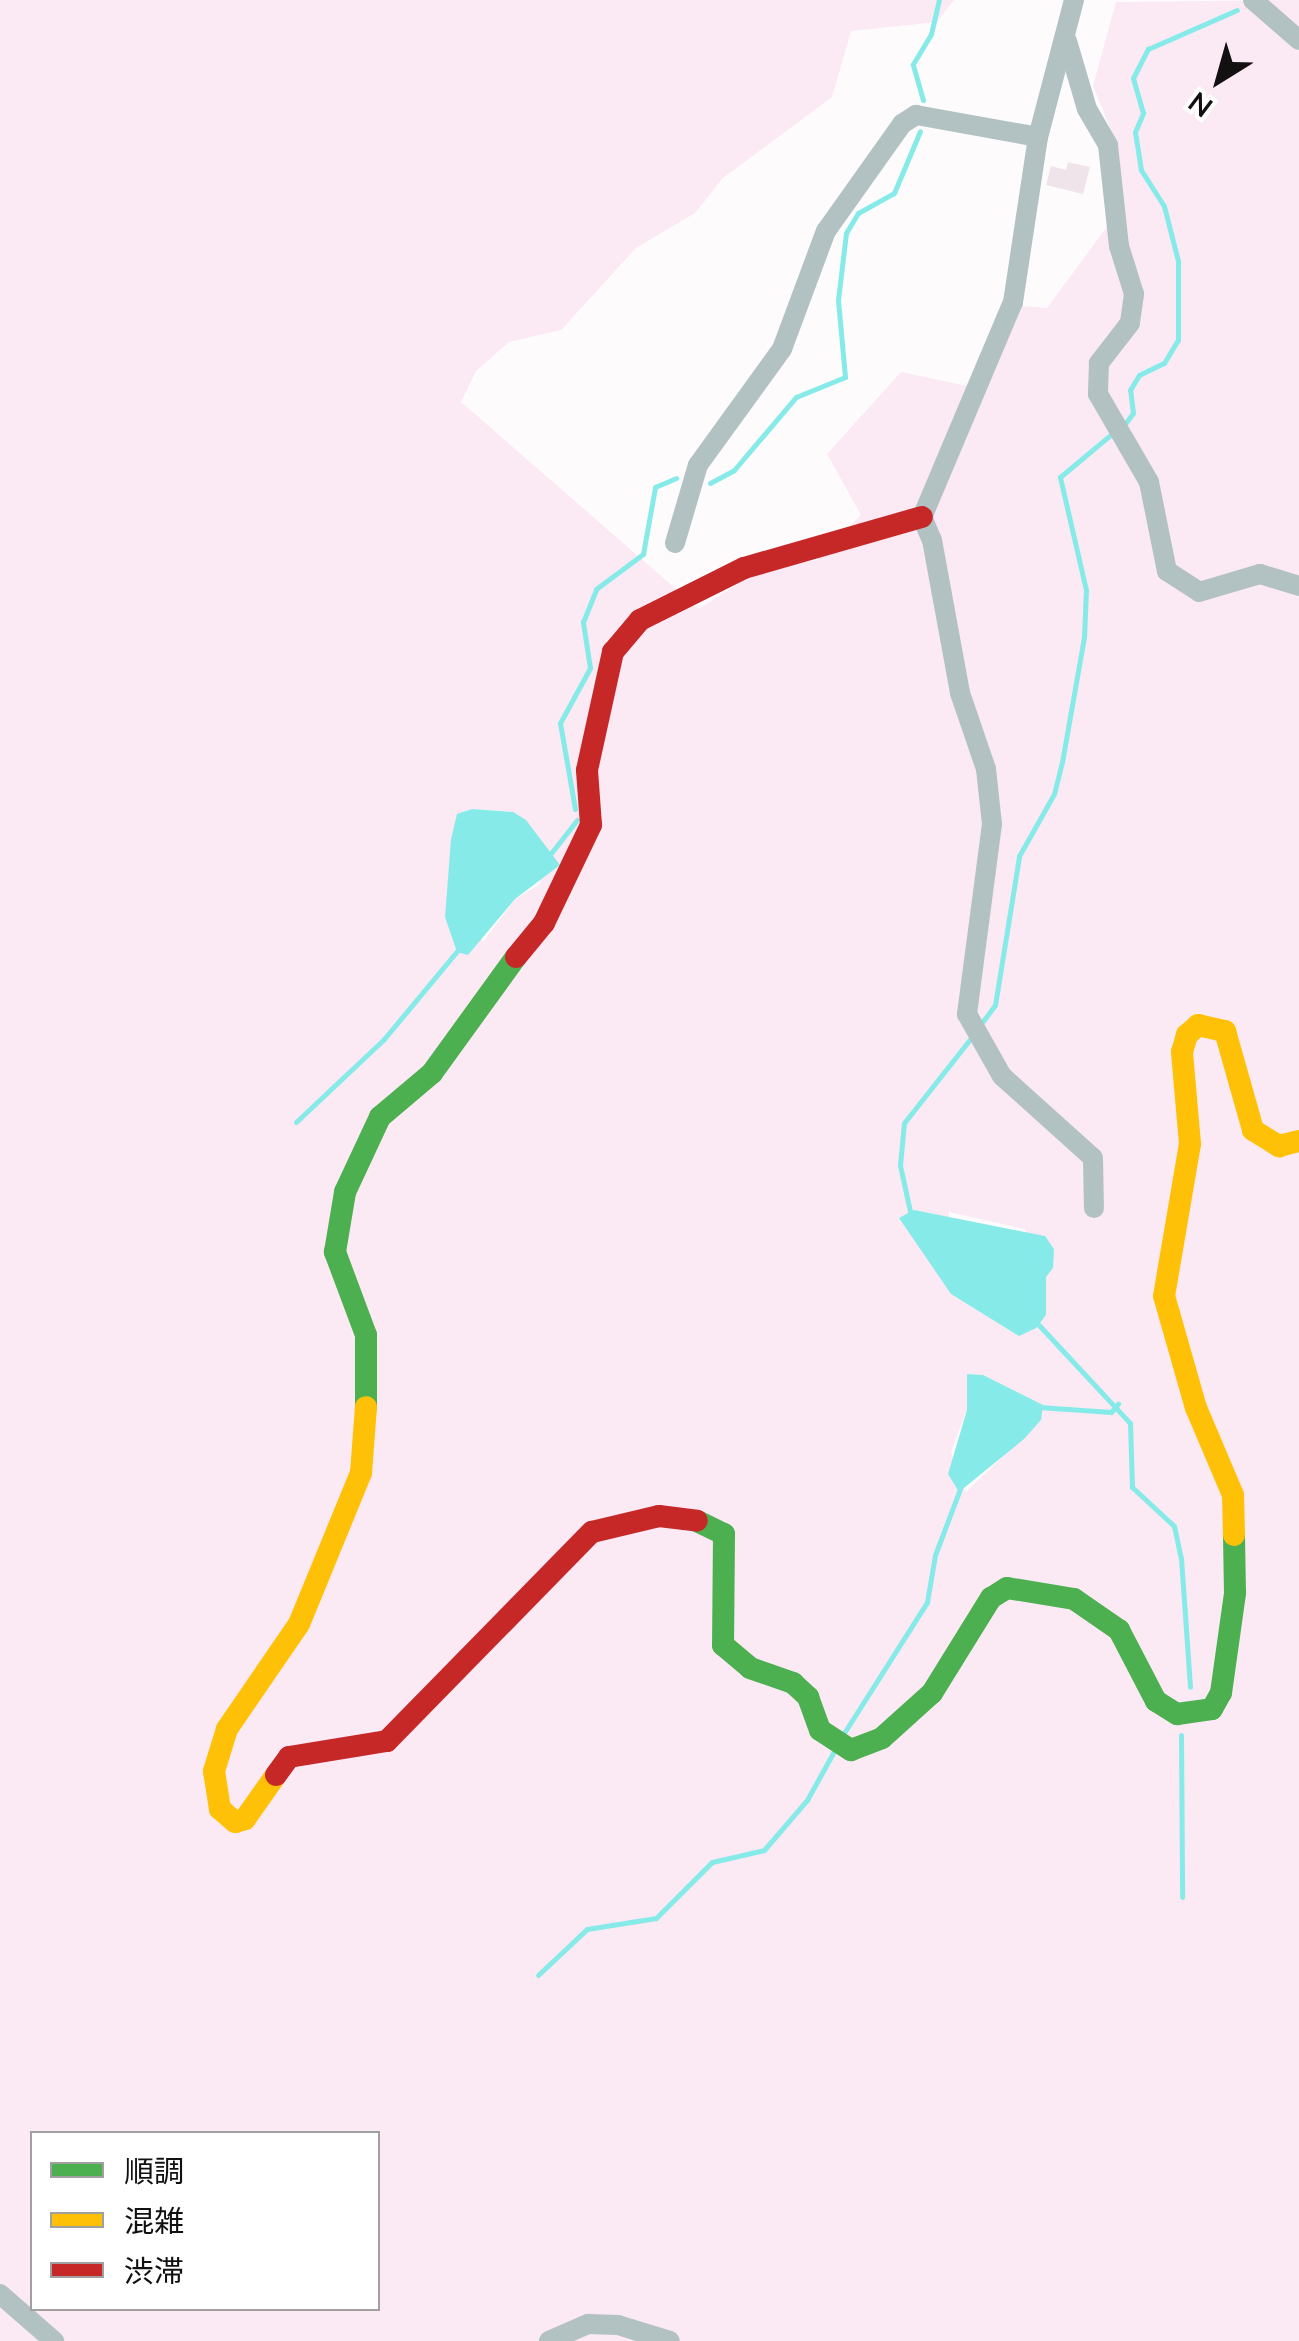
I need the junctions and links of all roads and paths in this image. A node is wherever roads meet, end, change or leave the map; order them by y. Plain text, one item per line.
1 (1074, 0) edge
2 (1252, 0) edge
3 (1066, 39) junction
4 (1299, 40) edge
5 (1038, 137) junction
6 (922, 517) junction
7 (675, 543) dead end
8 (1299, 586) edge
9 (1299, 1141) edge
10 (1094, 1208) dead end
11 (0, 2294) edge
12 (54, 2341) edge
13 (549, 2341) edge
14 (670, 2341) edge

1 - 3 street
2 - 4 street
3 - 5 street
3 - 8 street
5 - 6 street
5 - 7 street
6 - 9 street
6 - 10 street
11 - 12 street
13 - 14 street

